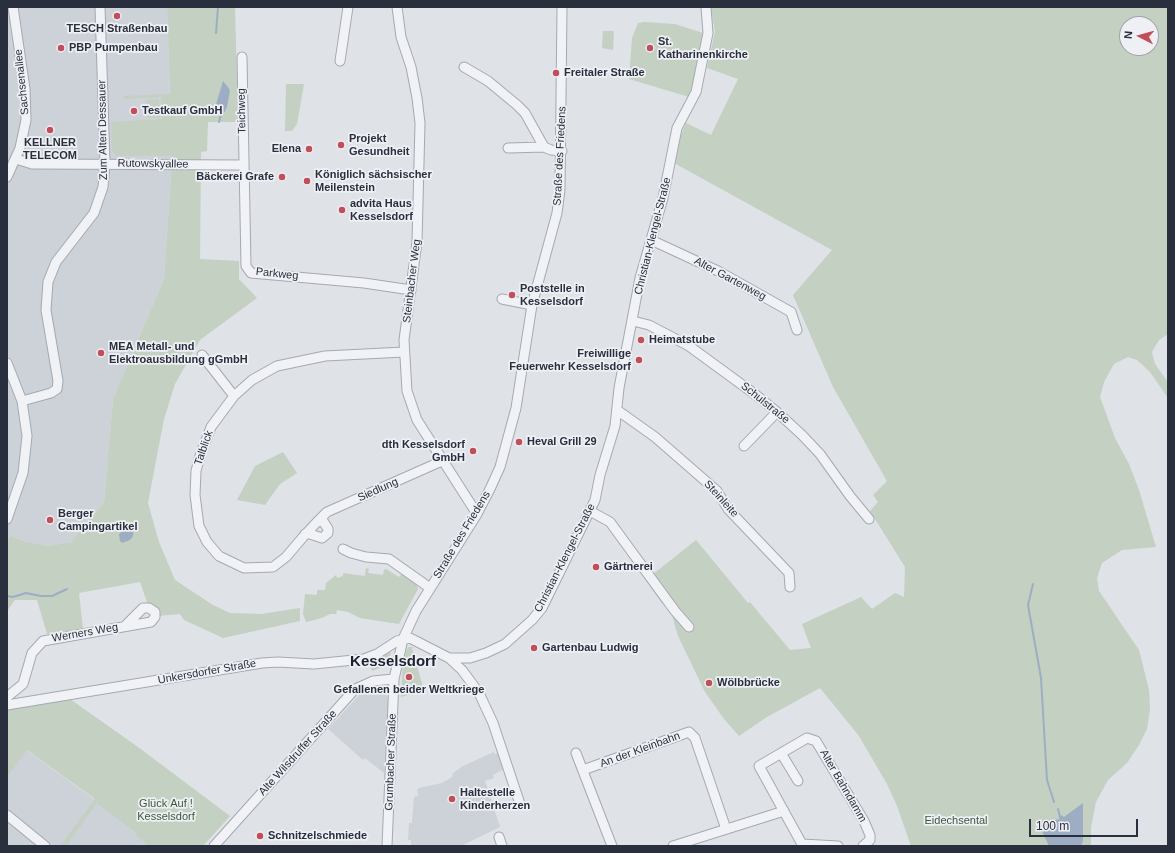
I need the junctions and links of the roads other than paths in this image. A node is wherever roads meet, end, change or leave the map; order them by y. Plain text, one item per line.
1 (13, 7) edge
2 (100, 7) edge
3 (348, 7) edge
4 (397, 7) edge
5 (562, 7) edge
6 (706, 7) edge
7 (11, 26) edge
8 (242, 57) dead end
9 (340, 61) dead end
10 (464, 67) dead end
11 (544, 147) junction
12 (508, 148) dead end
13 (562, 151) junction
14 (16, 159) junction
15 (104, 163) junction
16 (243, 165) junction
17 (7, 177) edge
18 (651, 240) junction
19 (411, 290) junction
20 (502, 299) dead end
21 (532, 305) junction
22 (633, 321) junction
23 (797, 330) dead end
24 (404, 352) junction
25 (202, 354) dead end
26 (7, 363) edge
27 (234, 396) junction
28 (22, 401) junction
29 (617, 410) junction
30 (777, 412) junction
31 (744, 446) dead end
32 (442, 461) junction
33 (590, 511) junction
34 (477, 514) junction
35 (7, 519) edge
36 (869, 519) dead end
37 (317, 522) junction
38 (305, 534) junction
39 (343, 549) dead end
40 (790, 587) dead end
41 (430, 588) junction
42 (125, 626) dead end
43 (689, 626) dead end
44 (403, 639) junction
45 (449, 658) junction
46 (394, 679) junction
47 (7, 697) edge
48 (7, 705) edge
49 (576, 753) dead end
50 (781, 753) junction
51 (583, 770) junction
52 (798, 782) dead end
53 (520, 804) dead end
54 (784, 811) junction
55 (7, 815) edge
56 (726, 829) junction
57 (499, 837) dead end
58 (802, 845) edge
59 (45, 846) edge
60 (214, 846) edge
61 (387, 846) edge
62 (502, 846) edge
63 (612, 846) edge
64 (673, 846) edge
65 (838, 846) edge
66 (863, 846) edge

1 - 7 street, Sachsenallee
2 - 15 street, Zum Alten Dessauer
3 - 9 street
4 - 19 street, Steinbacher Weg
5 - 13 street, Straße des Friedens
6 - 18 street, Christian-Klengel-Straße
7 - 14 street, Sachsenallee
8 - 16 street, Teichweg
10 - 11 street
11 - 12 street
11 - 13 street
13 - 21 street, Straße des Friedens
14 - 15 street, Rutowskyallee
14 - 17 street, Sachsenallee
15 - 16 street, Rutowskyallee
15 - 28 street, Zum Alten Dessauer
16 - 19 street, Parkweg
18 - 22 street, Christian-Klengel-Straße
18 - 23 street, Alter Gartenweg
19 - 24 street, Steinbacher Weg
20 - 21 street
21 - 34 street, Straße des Friedens
22 - 29 street, Christian-Klengel-Straße
22 - 30 street, Schulstraße
24 - 27 street, Talblick
24 - 32 street, Steinbacher Weg
25 - 27 street
26 - 28 street
27 - 38 street, Talblick
28 - 35 street
29 - 33 street, Christian-Klengel-Straße
29 - 40 street, Steinleite
30 - 31 street
30 - 36 street, Schulstraße
32 - 34 street, Steinbacher Weg
32 - 37 street, Siedlung
33 - 43 street
33 - 45 street, Christian-Klengel-Straße
34 - 41 street, Straße des Friedens
37 - 38 street, Talblick
37 - 38 street
39 - 41 street
41 - 44 street, Straße des Friedens
42 - 47 street, Werners Weg
44 - 45 street, Christian-Klengel-Straße
44 - 46 street, Straße des Friedens
44 - 48 street, Unkersdorfer Straße
45 - 53 street, Christian-Klengel-Straße
46 - 60 street, Alte Wilsdruffer Straße
46 - 61 street, Grumbacher Straße
49 - 51 street
50 - 52 street
50 - 54 street, Alter Bahndamm
50 - 66 street, Alter Bahndamm
51 - 56 street, An der Kleinbahn
51 - 63 street
54 - 56 street
54 - 58 street
55 - 59 street
56 - 64 street
57 - 62 street
58 - 65 street

